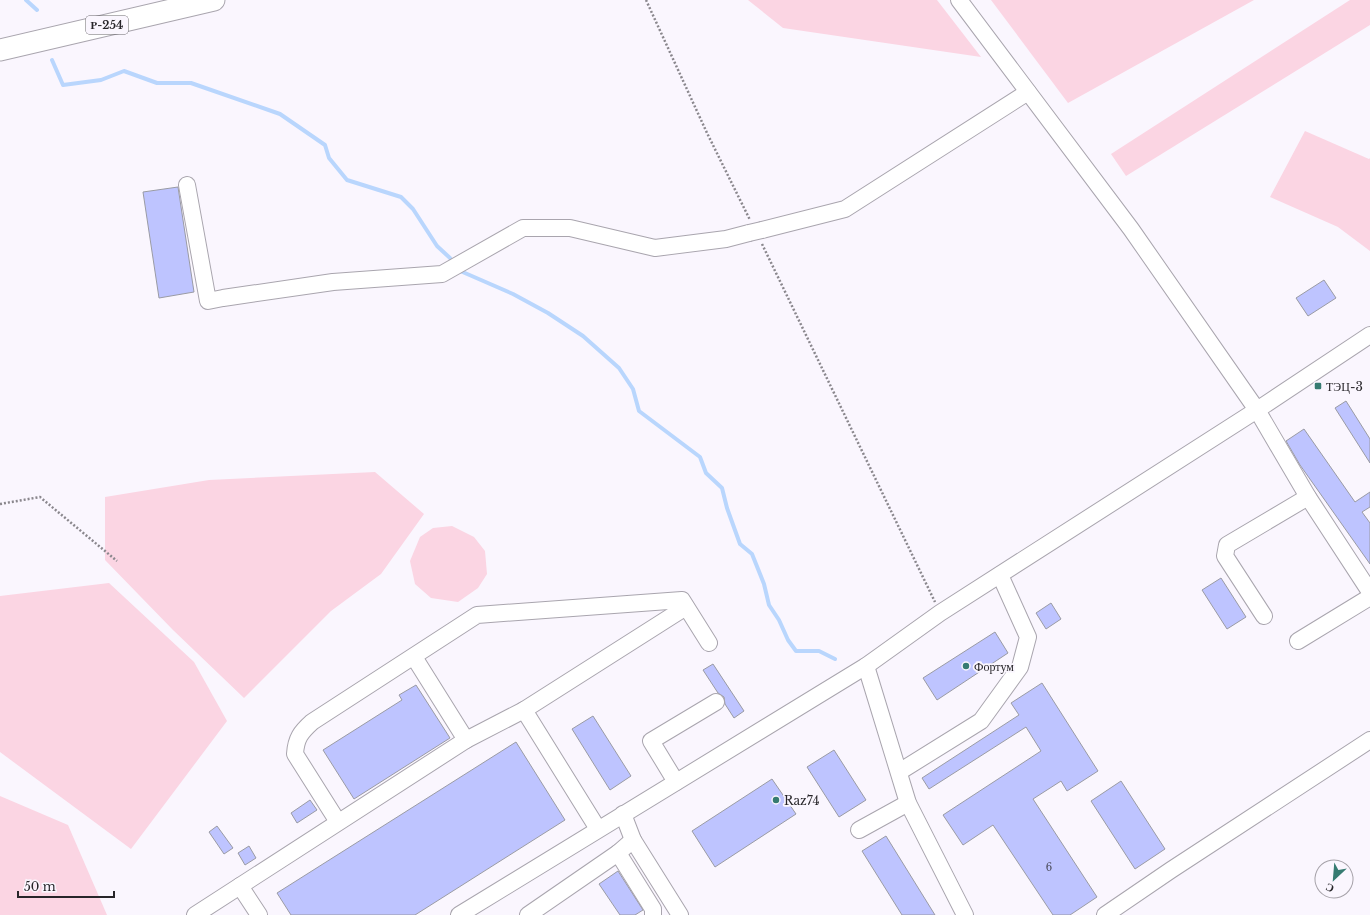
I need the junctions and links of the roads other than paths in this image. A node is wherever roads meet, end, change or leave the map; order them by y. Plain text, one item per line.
1 (214, 0) edge
2 (959, 0) edge
3 (0, 50) edge
4 (1028, 92) junction
5 (187, 185) dead end
6 (1370, 335) edge
7 (1257, 410) junction
8 (1308, 497) junction
9 (1000, 575) junction
10 (1370, 592) edge
11 (1370, 597) edge
12 (686, 608) junction
13 (1264, 616) dead end
14 (1298, 641) dead end
15 (709, 643) dead end
16 (414, 657) junction
17 (866, 666) junction
18 (716, 702) dead end
19 (524, 710) junction
20 (466, 740) junction
21 (1370, 740) edge
22 (899, 772) junction
23 (676, 782) junction
24 (908, 803) junction
25 (623, 814) junction
26 (338, 822) junction
27 (598, 829) junction
28 (859, 830) dead end
29 (633, 840) junction
30 (618, 853) junction
31 (240, 886) junction
32 (195, 915) edge
33 (259, 915) edge
34 (459, 915) edge
35 (528, 915) edge
36 (653, 915) edge
37 (680, 915) edge
38 (966, 915) edge
39 (1105, 915) edge

1 - 3 main road, Р-254
2 - 4 street
4 - 5 street
4 - 7 street
6 - 7 street
7 - 8 street
7 - 9 street
8 - 10 street
8 - 13 street
9 - 17 street
9 - 22 street
11 - 14 street
12 - 15 street
12 - 16 street
12 - 19 street
16 - 20 street
16 - 26 street
17 - 22 street
17 - 23 street
18 - 23 street
19 - 20 street
19 - 27 street
20 - 26 street
21 - 39 street
22 - 24 street
23 - 25 street
24 - 28 street
24 - 38 street
25 - 27 street
25 - 29 street
26 - 31 street
27 - 34 street
29 - 30 street
29 - 37 street
30 - 35 street
30 - 36 street
31 - 32 street
31 - 33 street

